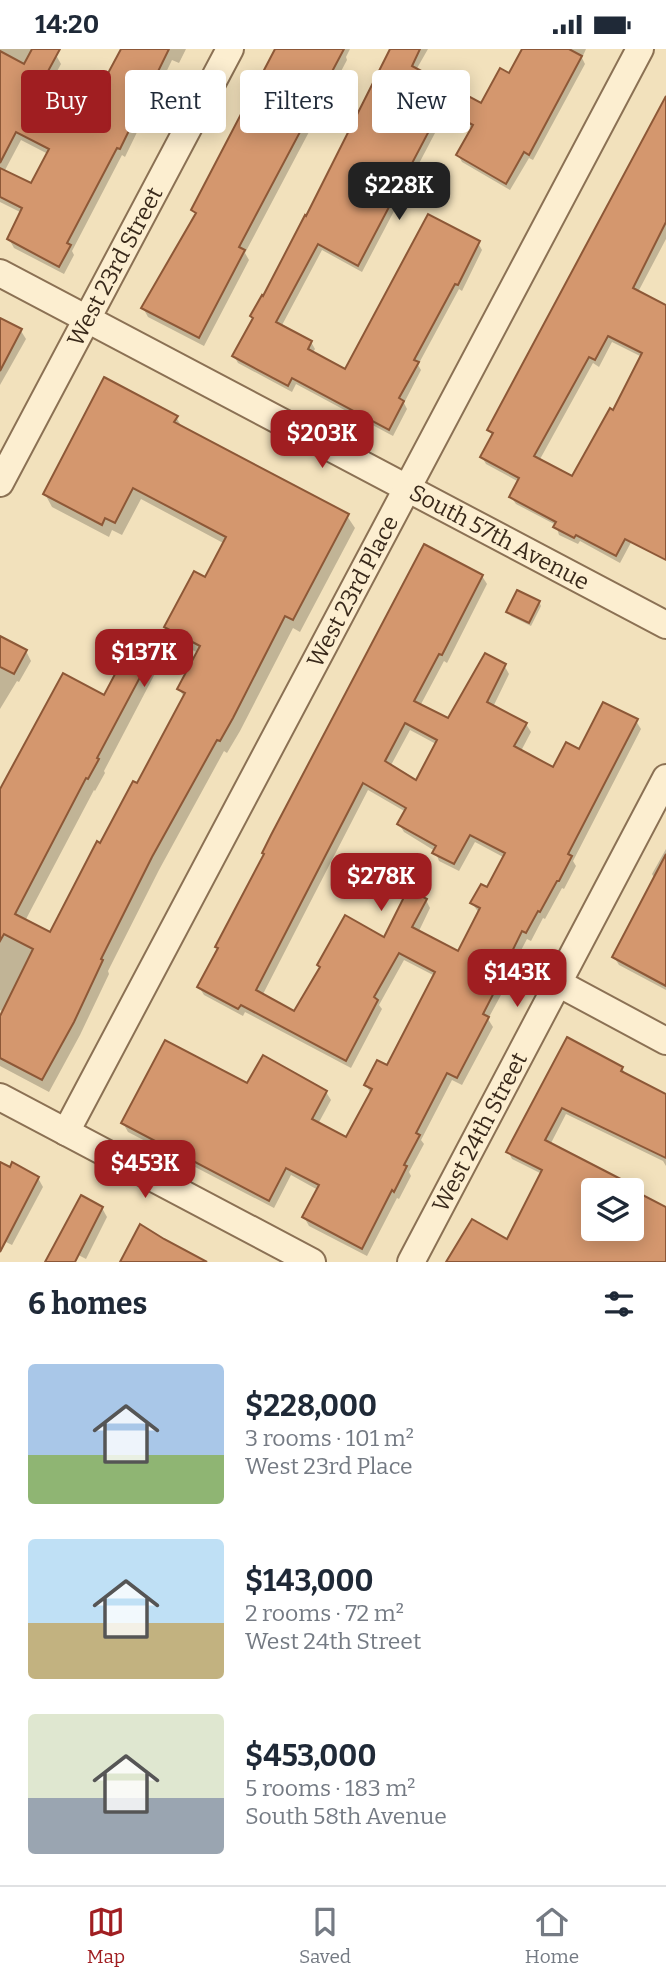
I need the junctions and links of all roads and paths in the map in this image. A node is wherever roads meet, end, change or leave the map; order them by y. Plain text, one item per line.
1 (230, 49) edge
2 (640, 49) edge
3 (0, 273) edge
4 (87, 319) junction
5 (0, 483) edge
6 (407, 488) junction
7 (666, 625) edge
8 (666, 778) edge
9 (558, 983) junction
10 (666, 1041) edge
11 (0, 1097) edge
12 (66, 1132) junction
13 (312, 1262) edge
14 (411, 1262) edge

1 - 4 street, West 23rd Street
2 - 6 street, West 23rd Place
3 - 4 street, South 57th Avenue
4 - 5 street, West 23rd Street
4 - 6 street, South 57th Avenue
6 - 7 street, South 57th Avenue
6 - 12 street, West 23rd Place
8 - 9 street, West 24th Street
9 - 10 street
9 - 14 street, West 24th Street
11 - 12 street
12 - 13 street

